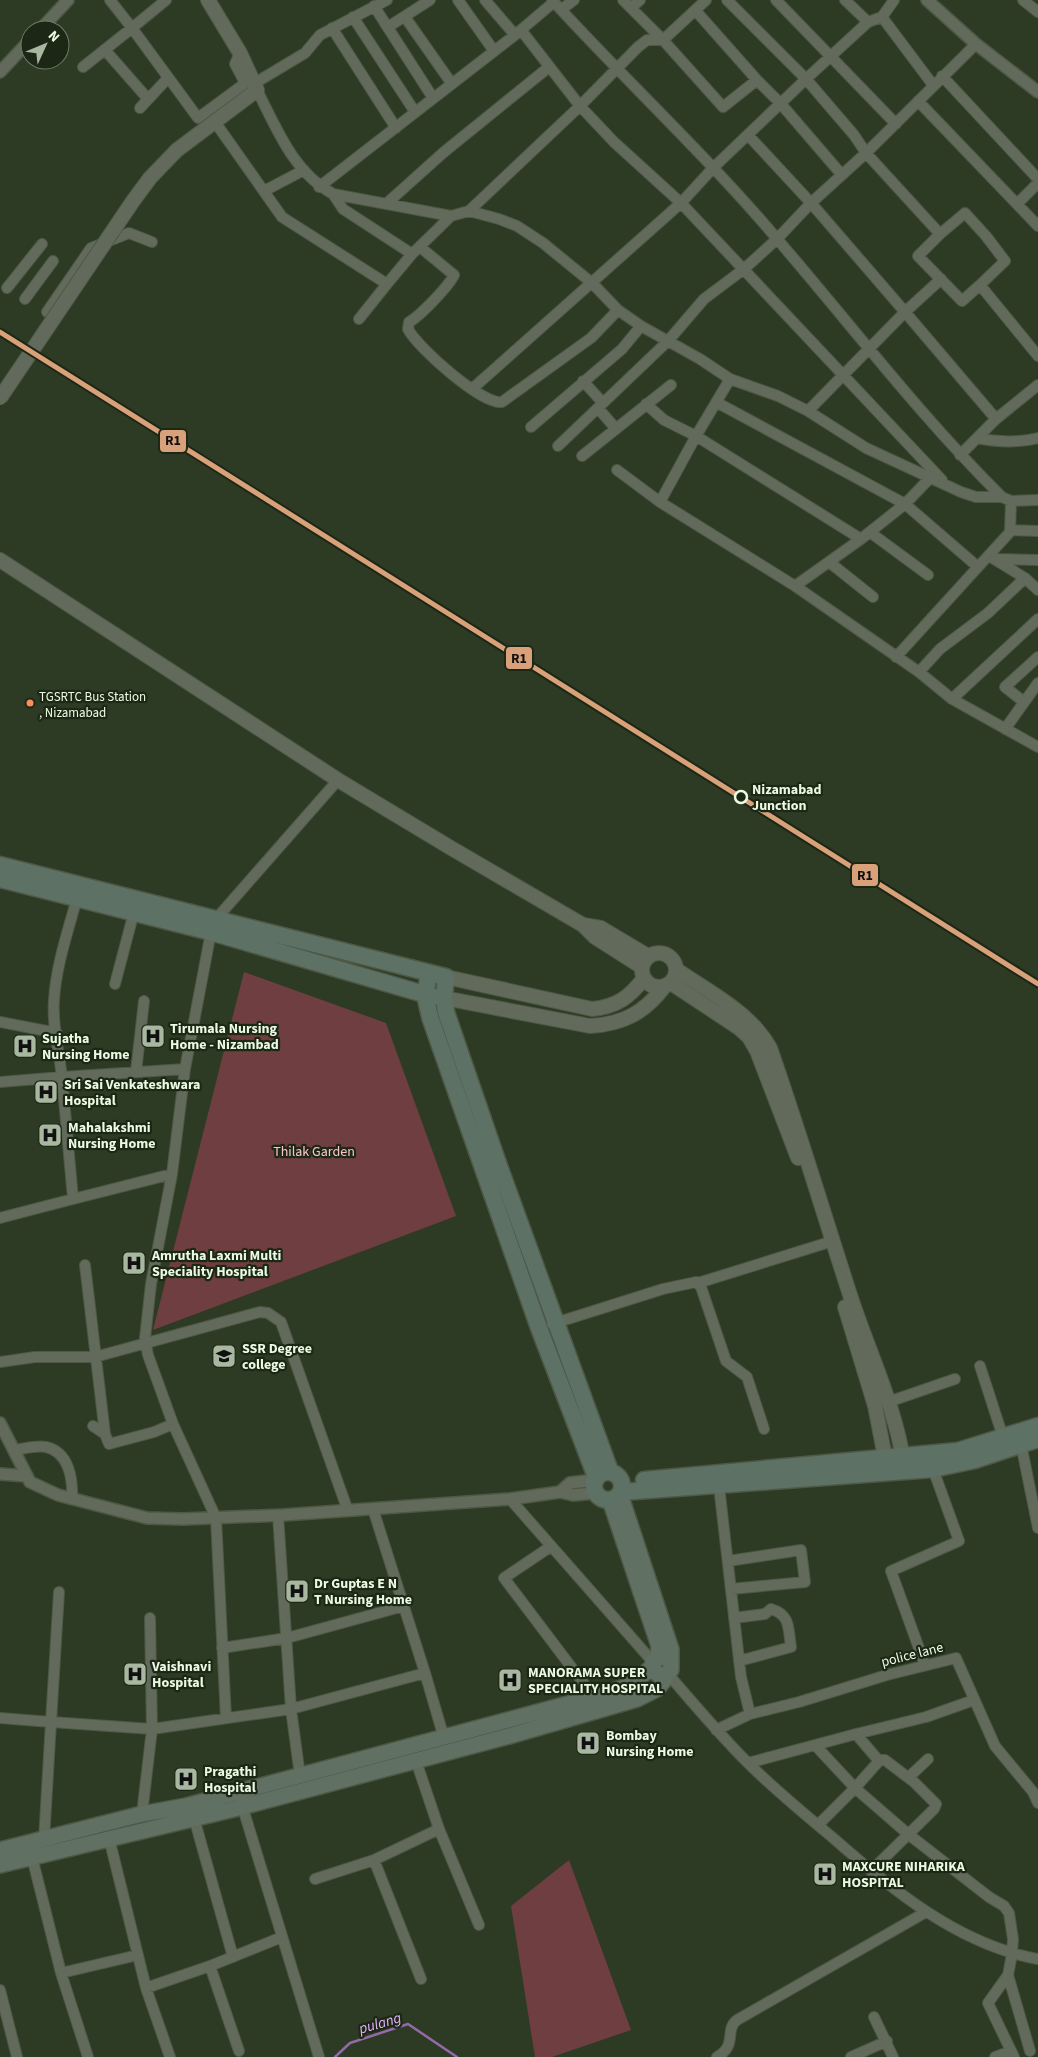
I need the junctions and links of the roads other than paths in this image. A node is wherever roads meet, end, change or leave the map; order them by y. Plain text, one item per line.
1 (68, 0) edge
2 (110, 0) edge
3 (166, 0) edge
4 (208, 0) edge
5 (387, 0) edge
6 (430, 0) edge
7 (458, 0) edge
8 (485, 0) edge
9 (574, 0) edge
10 (623, 0) edge
11 (640, 0) edge
12 (706, 0) edge
13 (727, 0) edge
14 (776, 0) edge
15 (845, 0) edge
16 (894, 0) edge
17 (927, 0) edge
18 (1024, 0) edge
19 (556, 4) edge
20 (374, 6) junction
21 (631, 8) junction
22 (695, 10) junction
23 (1038, 12) edge
24 (353, 17) junction
25 (405, 17) junction
26 (882, 17) junction
27 (49, 20) edge
28 (868, 22) junction
29 (132, 28) junction
30 (332, 28) junction
31 (388, 28) junction
32 (518, 33) junction
33 (663, 40) junction
34 (976, 44) junction
35 (105, 50) junction
36 (20, 51) edge
37 (494, 51) junction
38 (240, 54) junction
39 (832, 56) junction
40 (549, 66) junction
41 (617, 66) junction
42 (83, 67) dead end
43 (0, 72) edge
44 (942, 76) junction
45 (168, 78) junction
46 (806, 79) junction
47 (756, 80) junction
48 (452, 84) junction
49 (934, 85) junction
50 (256, 87) junction
51 (1038, 92) edge
52 (433, 98) junction
53 (148, 99) junction
54 (918, 101) junction
55 (781, 104) junction
56 (580, 106) junction
57 (140, 108) dead end
58 (416, 112) junction
59 (214, 122) junction
60 (896, 124) junction
61 (396, 128) junction
62 (748, 135) junction
63 (866, 153) junction
64 (713, 168) junction
65 (304, 170) junction
66 (842, 175) junction
67 (1038, 179) edge
68 (1038, 183) edge
69 (320, 187) junction
70 (264, 191) junction
71 (333, 194) junction
72 (681, 203) junction
73 (810, 203) junction
74 (386, 204) junction
75 (1017, 204) junction
76 (469, 212) junction
77 (451, 216) junction
78 (1038, 226) edge
79 (940, 234) junction
80 (777, 239) junction
81 (152, 242) dead end
82 (42, 244) dead end
83 (420, 247) junction
84 (412, 254) junction
85 (53, 260) dead end
86 (744, 269) junction
87 (941, 279) junction
88 (592, 283) junction
89 (387, 284) junction
90 (980, 285) junction
91 (7, 288) dead end
92 (25, 299) dead end
93 (618, 310) junction
94 (47, 312) dead end
95 (905, 312) junction
96 (359, 319) dead end
97 (641, 326) junction
98 (668, 341) junction
99 (867, 348) junction
100 (1038, 356) edge
101 (842, 375) junction
102 (730, 379) junction
103 (583, 381) junction
104 (671, 385) dead end
105 (1038, 385) edge
106 (472, 389) junction
107 (0, 398) edge
108 (716, 402) junction
109 (646, 404) junction
110 (601, 405) junction
111 (808, 411) junction
112 (996, 419) junction
113 (532, 427) dead end
114 (616, 429) junction
115 (696, 436) junction
116 (977, 438) junction
117 (1038, 438) edge
118 (558, 446) dead end
119 (960, 455) junction
120 (582, 456) dead end
121 (617, 470) dead end
122 (931, 477) junction
123 (948, 486) junction
124 (1007, 499) junction
125 (1038, 500) edge
126 (660, 502) junction
127 (905, 504) junction
128 (1011, 530) junction
129 (1038, 531) edge
130 (871, 533) junction
131 (860, 539) junction
132 (992, 557) junction
133 (0, 560) edge
134 (1038, 560) edge
135 (829, 562) junction
136 (978, 568) junction
137 (928, 575) dead end
138 (1025, 578) junction
139 (795, 586) junction
140 (1038, 590) edge
141 (873, 597) dead end
142 (1038, 619) edge
143 (896, 657) junction
144 (1038, 657) edge
145 (920, 672) junction
146 (1038, 683) edge
147 (952, 699) junction
148 (1024, 702) junction
149 (1004, 730) junction
150 (1038, 747) edge
151 (338, 780) junction
152 (0, 865) edge
153 (0, 879) edge
154 (77, 898) junction
155 (134, 912) junction
156 (214, 926) junction
157 (645, 967) junction
158 (677, 970) junction
159 (429, 974) junction
160 (446, 977) junction
161 (115, 984) dead end
162 (667, 985) junction
163 (425, 995) junction
164 (444, 998) junction
165 (144, 1001) dead end
166 (0, 1022) edge
167 (57, 1033) junction
168 (185, 1069) junction
169 (136, 1072) junction
170 (62, 1077) junction
171 (0, 1082) edge
172 (172, 1174) junction
173 (73, 1199) junction
174 (0, 1218) edge
175 (829, 1241) junction
176 (85, 1265) dead end
177 (698, 1283) junction
178 (557, 1322) junction
179 (539, 1328) junction
180 (146, 1343) junction
181 (94, 1357) junction
182 (0, 1362) edge
183 (980, 1366) dead end
184 (955, 1379) dead end
185 (888, 1402) junction
186 (0, 1423) edge
187 (173, 1424) junction
188 (93, 1426) dead end
189 (1038, 1426) edge
190 (764, 1429) dead end
191 (105, 1434) junction
192 (1003, 1437) junction
193 (1038, 1438) edge
194 (1020, 1444) junction
195 (14, 1450) junction
196 (904, 1463) junction
197 (886, 1466) junction
198 (933, 1469) junction
199 (0, 1474) edge
200 (27, 1476) junction
201 (609, 1486) junction
202 (719, 1486) junction
203 (72, 1499) junction
204 (510, 1499) junction
205 (373, 1509) junction
206 (348, 1510) junction
207 (278, 1515) junction
208 (216, 1518) junction
209 (1038, 1528) edge
210 (550, 1547) junction
211 (728, 1561) junction
212 (731, 1589) junction
213 (59, 1592) dead end
214 (404, 1606) junction
215 (150, 1618) dead end
216 (734, 1618) junction
217 (287, 1638) junction
218 (222, 1648) junction
219 (739, 1661) junction
220 (925, 1665) junction
221 (661, 1666) junction
222 (426, 1673) junction
223 (594, 1698) junction
224 (974, 1700) junction
225 (291, 1709) junction
226 (750, 1714) junction
227 (0, 1718) edge
228 (226, 1718) junction
229 (51, 1722) junction
230 (152, 1729) junction
231 (716, 1730) junction
232 (856, 1734) junction
233 (444, 1738) junction
234 (815, 1745) junction
235 (928, 1759) dead end
236 (878, 1760) junction
237 (416, 1761) junction
238 (748, 1763) junction
239 (300, 1776) junction
240 (906, 1776) junction
241 (855, 1788) junction
242 (238, 1792) junction
243 (1038, 1803) edge
244 (242, 1806) junction
245 (142, 1814) junction
246 (194, 1818) junction
247 (818, 1826) junction
248 (440, 1829) junction
249 (908, 1834) junction
250 (109, 1838) junction
251 (44, 1840) junction
252 (0, 1850) edge
253 (32, 1857) junction
254 (374, 1860) junction
255 (0, 1866) edge
256 (871, 1871) junction
257 (315, 1879) dead end
258 (926, 1912) junction
259 (479, 1925) dead end
260 (282, 1938) junction
261 (1012, 1954) junction
262 (138, 1955) junction
263 (233, 1958) junction
264 (1038, 1959) edge
265 (210, 1966) junction
266 (61, 1972) junction
267 (1008, 1975) junction
268 (422, 1978) dead end
269 (146, 1988) junction
270 (0, 1990) edge
271 (874, 2017) dead end
272 (887, 2041) junction
273 (1030, 2051) dead end
274 (238, 2052) dead end
275 (1013, 2054) edge
276 (17, 2057) edge
277 (88, 2057) edge
278 (170, 2057) edge
279 (320, 2057) edge
280 (717, 2057) edge
281 (851, 2057) edge
282 (893, 2057) edge
283 (996, 2057) edge

1 - 27 street
2 - 29 street
3 - 29 street
4 - 38 main road
5 - 20 street
6 - 25 street
7 - 37 street
8 - 32 street
9 - 19 street
10 - 21 street
11 - 21 street
12 - 22 street
13 - 46 street
14 - 39 street
15 - 28 street
16 - 26 street
17 - 34 street
18 - 23 street
19 - 32 street
19 - 41 street
20 - 24 street
20 - 31 street
21 - 33 street
22 - 33 street
22 - 47 street
24 - 30 street
24 - 58 street
25 - 31 street
25 - 48 street
26 - 28 street
26 - 49 street
28 - 39 street
29 - 35 street
29 - 45 street
30 - 50 street
30 - 61 street
31 - 52 street
32 - 37 street
32 - 40 street
33 - 41 street
33 - 47 street
34 - 44 street
34 - 51 street
35 - 42 street
35 - 53 street
36 - 43 street
37 - 48 street
38 - 45 street
38 - 50 main road
39 - 46 street
39 - 60 street
40 - 56 street
40 - 74 street
41 - 56 street
41 - 64 street
44 - 49 street
44 - 67 street
45 - 53 street
46 - 55 street
46 - 63 street
47 - 55 street
48 - 52 street
49 - 54 street
50 - 59 main road
50 - 65 street
52 - 58 street
53 - 57 street
54 - 60 street
54 - 75 street
55 - 62 street
55 - 66 street
56 - 72 street
56 - 76 street
58 - 61 street
59 - 70 street
59 - 107 main road, bridge
60 - 63 street
61 - 69 street
62 - 64 street
62 - 73 street
63 - 66 street
63 - 79 street
64 - 72 street
64 - 80 street
65 - 69 street
65 - 70 street
66 - 73 street
68 - 75 street
69 - 71 street
70 - 89 street
71 - 74 street
71 - 84 street
72 - 86 street
72 - 88 street
73 - 80 street
73 - 95 street
74 - 77 street
75 - 78 street
76 - 77 street
76 - 88 street
77 - 83 street
79 - 87 street
79 - 90 street
80 - 86 street
80 - 99 street
81 - 94 street
82 - 91 street
83 - 84 street
83 - 106 street
84 - 89 street
85 - 92 street
86 - 98 street
86 - 101 street
87 - 90 street
87 - 95 street
88 - 93 street
88 - 106 street
89 - 96 street
90 - 100 street
93 - 97 street
93 - 106 street
95 - 99 street
95 - 112 street
97 - 98 street
97 - 103 street
98 - 102 street
98 - 110 street
99 - 101 street
99 - 119 street
101 - 111 street
101 - 123 street
102 - 108 street
102 - 111 street
103 - 110 street
103 - 113 street
104 - 109 street
105 - 112 street
108 - 115 street
108 - 127 street
109 - 114 street
109 - 115 street
110 - 114 street
110 - 118 street
111 - 122 street
112 - 116 street
114 - 120 street
115 - 126 street
115 - 131 street
116 - 117 street
116 - 119 street
119 - 124 street
121 - 126 street
122 - 123 street
122 - 127 street
123 - 124 street
124 - 125 street
124 - 128 street
126 - 139 street
127 - 130 street
127 - 136 street
128 - 129 street
128 - 132 street
130 - 131 street
130 - 137 street
131 - 135 street
132 - 134 street
132 - 136 street
132 - 138 street
133 - 151 main road
135 - 139 street
135 - 141 street
136 - 143 street
138 - 140 street
138 - 145 street
139 - 143 street
142 - 147 street
143 - 145 street
144 - 148 street
145 - 147 street
146 - 148 street
147 - 149 street
148 - 149 street
149 - 150 street
151 - 156 street
151 - 157 main road
152 - 156 highway
153 - 154 highway
154 - 155 highway
154 - 167 street
155 - 156 highway
155 - 161 street
156 - 159 highway
156 - 163 highway
156 - 168 street
157 - 158 main road
157 - 160 main road
157 - 162 main road
158 - 162 main road
158 - 175 main road
159 - 160 highway
159 - 163 highway
160 - 164 highway
162 - 164 main road
162 - 175 main road
163 - 164 highway
163 - 179 highway
164 - 178 highway
165 - 169 street
166 - 167 street
167 - 170 street
168 - 169 street
168 - 172 street
169 - 170 street
170 - 171 street
170 - 173 street
172 - 173 street
172 - 180 street
173 - 174 street
175 - 177 street
175 - 185 main road
175 - 197 main road
176 - 181 street
177 - 178 street
177 - 190 street
178 - 179 street
178 - 201 highway
179 - 201 highway
180 - 181 street
180 - 187 street
180 - 206 street
181 - 182 street
181 - 191 street
183 - 192 street
184 - 185 street
185 - 196 main road
186 - 195 street
187 - 191 street
187 - 208 street
188 - 191 street
189 - 192 highway
192 - 196 highway
193 - 194 highway
194 - 198 highway
194 - 209 street
195 - 200 street
195 - 203 street
196 - 197 highway
196 - 198 highway
197 - 201 highway
197 - 202 highway
198 - 220 street
199 - 200 street
200 - 203 street
201 - 202 highway
201 - 204 street
201 - 221 main road
202 - 211 street
203 - 208 street
204 - 205 street
204 - 210 street
205 - 206 street
205 - 214 street
206 - 207 street
207 - 208 street
207 - 217 street
208 - 218 street
210 - 221 street
210 - 223 street
211 - 212 street
211 - 212 street
212 - 216 street
213 - 229 street
214 - 217 street
214 - 222 street
215 - 230 street
216 - 219 street
216 - 219 street
217 - 218 street
217 - 225 street
218 - 228 street
219 - 226 street
220 - 224 street, police lane
220 - 226 street, police lane
221 - 223 main road
221 - 231 street
221 - 237 main road
222 - 225 street
222 - 233 street
223 - 233 main road
224 - 232 street
224 - 243 street, police lane
225 - 228 street
225 - 239 street
226 - 231 street, police lane
227 - 229 street
228 - 230 street
229 - 230 street
229 - 251 street
230 - 245 street
231 - 238 street
232 - 234 street
232 - 236 street
233 - 239 main road
234 - 238 street
234 - 241 street
235 - 240 street
236 - 240 street
236 - 241 street
237 - 244 main road
237 - 248 street
238 - 247 street
239 - 242 main road
240 - 249 street
241 - 247 street
241 - 249 street
242 - 244 street
242 - 245 main road
244 - 246 main road
244 - 260 street
245 - 251 main road
246 - 250 main road
246 - 263 street
247 - 256 street
248 - 254 street
248 - 259 street
249 - 256 street
249 - 261 street
250 - 253 main road
250 - 262 street
251 - 252 main road
253 - 255 main road
253 - 266 street
254 - 257 street
254 - 268 street
256 - 258 street
258 - 261 street
258 - 280 street
260 - 263 street
260 - 279 street
261 - 264 street
261 - 267 street
262 - 266 street
262 - 269 street
263 - 265 street
265 - 269 street
265 - 274 street
266 - 277 street
267 - 273 street
267 - 275 street
269 - 278 street
270 - 276 street
271 - 272 street
272 - 281 street
272 - 282 street
275 - 283 street

